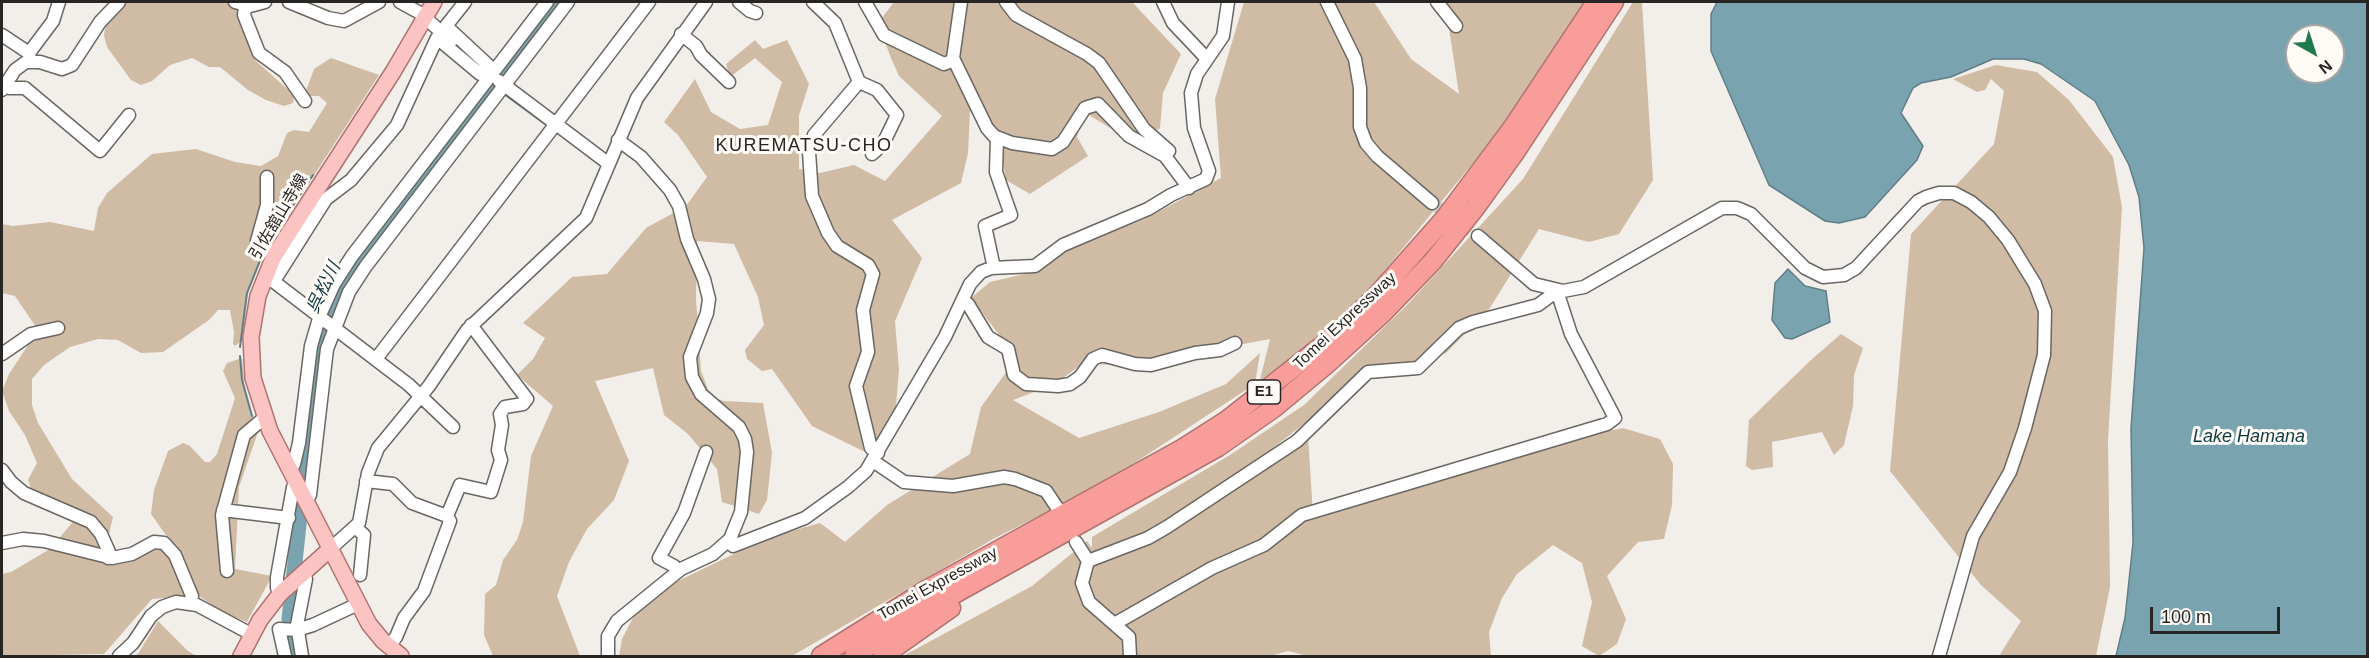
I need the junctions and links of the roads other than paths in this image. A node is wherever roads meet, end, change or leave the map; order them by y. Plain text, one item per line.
1 (58, 2) edge
2 (119, 2) edge
3 (265, 2) edge
4 (289, 2) edge
5 (379, 2) edge
6 (400, 2) edge
7 (434, 2) edge
8 (465, 2) edge
9 (547, 2) edge
10 (568, 2) edge
11 (649, 2) edge
12 (706, 2) edge
13 (739, 2) edge
14 (813, 2) edge
15 (865, 2) edge
16 (961, 2) edge
17 (1006, 2) edge
18 (1163, 2) edge
19 (1228, 2) edge
20 (1327, 2) edge
21 (1437, 2) edge
22 (1596, 2) edge
23 (1614, 2) edge
24 (240, 4) edge
25 (756, 13) dead end
26 (425, 18) junction
27 (1456, 26) dead end
28 (681, 34) junction
29 (2, 36) edge
30 (29, 57) junction
31 (1207, 59) junction
32 (954, 60) junction
33 (495, 78) junction
34 (860, 81) junction
35 (729, 82) dead end
36 (3, 87) edge
37 (304, 101) dead end
38 (129, 115) dead end
39 (555, 125) junction
40 (997, 138) junction
41 (618, 140) junction
42 (872, 154) dead end
43 (609, 164) junction
44 (1172, 164) junction
45 (267, 177) dead end
46 (1189, 188) junction
47 (1432, 203) tunnel mouth
48 (1478, 236) tunnel mouth
49 (274, 256) junction
50 (994, 268) junction
51 (269, 278) junction
52 (1557, 291) junction
53 (962, 301) junction
54 (327, 320) junction
55 (471, 325) junction
56 (58, 328) dead end
57 (1235, 343) dead end
58 (2, 354) edge
59 (376, 359) junction
60 (420, 395) junction
61 (264, 418) junction
62 (453, 427) dead end
63 (706, 452) dead end
64 (876, 457) junction
65 (288, 467) junction
66 (2, 470) edge
67 (366, 481) junction
68 (301, 492) junction
69 (1058, 509) dead end
70 (223, 510) junction
71 (447, 516) junction
72 (289, 518) junction
73 (356, 528) junction
74 (1077, 534) junction
75 (728, 541) junction
76 (2, 543) edge
77 (329, 550) junction
78 (108, 558) junction
79 (1088, 561) junction
80 (227, 571) dead end
81 (678, 571) junction
82 (302, 574) junction
83 (360, 575) dead end
84 (282, 592) junction
85 (190, 603) junction
86 (358, 604) junction
87 (1116, 623) junction
88 (291, 629) junction
89 (251, 634) junction
90 (389, 646) junction
91 (119, 657) edge
92 (241, 657) edge
93 (285, 657) edge
94 (302, 657) edge
95 (401, 657) edge
96 (608, 657) edge
97 (821, 657) edge
98 (854, 657) edge
99 (883, 657) edge
100 (1130, 657) edge
101 (1939, 657) edge

1 - 30 street
2 - 30 street
3 - 24 street
4 - 5 street
6 - 26 street
7 - 26 main road, 引佐舘山寺線
8 - 33 street
9 - 33 street
10 - 33 street
11 - 39 street
12 - 28 street
13 - 25 street
14 - 34 street
15 - 32 street
16 - 32 street
17 - 44 street
18 - 31 street
19 - 31 street
20 - 47 street
21 - 27 street
22 - 97 highway, Tomei Expressway / E1
23 - 74 highway, Tomei Expressway / E1
24 - 37 street
26 - 33 street
26 - 49 main road, 引佐舘山寺線
28 - 35 street
28 - 41 street
29 - 30 street
30 - 36 street
31 - 46 street
32 - 40 street
33 - 39 street
33 - 51 street
33 - 54 street
33 - 54 street
34 - 42 street
34 - 64 street
36 - 38 street
39 - 43 street
39 - 59 street
40 - 44 street
40 - 50 street
41 - 43 street
41 - 75 street
43 - 55 street
44 - 46 street
45 - 49 street
46 - 50 street
48 - 52 street
49 - 51 main road, 引佐舘山寺線
50 - 53 street
51 - 54 street
51 - 61 main road, 引佐舘山寺線
52 - 79 street
52 - 87 street
52 - 101 street
53 - 57 street
53 - 64 street
54 - 59 street
54 - 65 street
54 - 68 street
55 - 60 street
55 - 71 street
56 - 58 street
59 - 60 street
60 - 62 street
60 - 67 street
61 - 65 main road, 引佐舘山寺線
61 - 70 street
63 - 81 street
64 - 69 street
64 - 75 street
65 - 68 main road, 引佐舘山寺線
66 - 78 street
67 - 71 street
67 - 73 street
68 - 72 street
68 - 77 main road, 引佐舘山寺線
70 - 72 street
70 - 80 street
71 - 90 street
72 - 84 street
73 - 77 street
73 - 83 street
74 - 79 street
74 - 98 highway, Tomei Expressway / E1
74 - 99 highway
75 - 81 street
76 - 78 street
77 - 82 main road
77 - 86 main road, 引佐舘山寺線
78 - 85 street
79 - 87 street
81 - 96 street
82 - 84 main road
82 - 88 street
84 - 89 main road
85 - 89 street
85 - 91 street
86 - 88 street
86 - 90 main road, 引佐舘山寺線
87 - 100 street
88 - 93 street
88 - 94 street
89 - 92 main road
90 - 95 main road, 引佐舘山寺線

